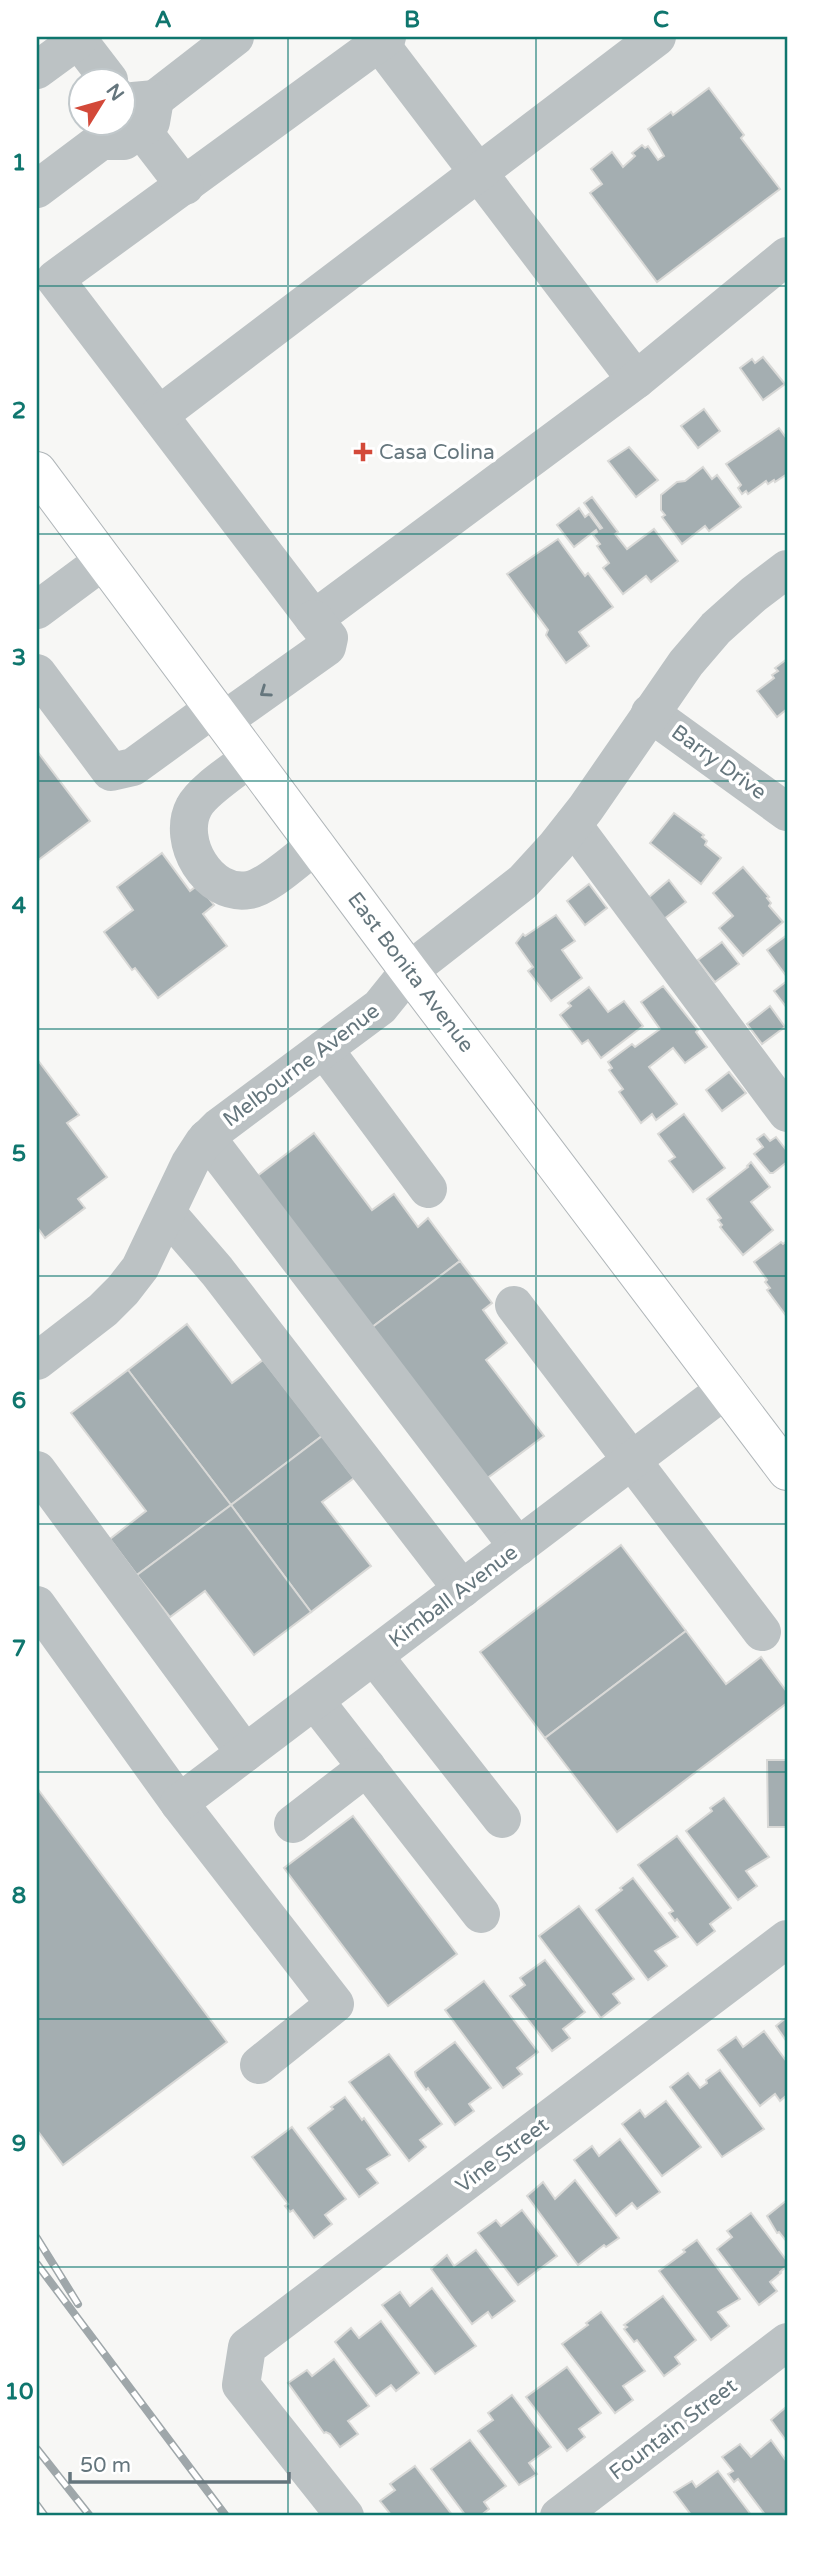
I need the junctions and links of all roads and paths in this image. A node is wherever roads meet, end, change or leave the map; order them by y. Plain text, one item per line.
1 (234, 37) edge
2 (657, 37) edge
3 (77, 38) edge
4 (380, 39) edge
5 (95, 66) edge
6 (37, 70) edge
7 (136, 103) edge
8 (136, 126) edge
9 (96, 136) edge
10 (478, 173) junction
11 (185, 186) junction
12 (37, 189) edge
13 (787, 256) edge
14 (636, 380) junction
15 (159, 415) junction
16 (37, 471) edge
17 (103, 561) junction
18 (787, 569) edge
19 (37, 610) edge
20 (314, 619) junction
21 (37, 673) edge
22 (650, 713) junction
23 (218, 715) junction
24 (250, 758) junction
25 (787, 812) edge
26 (572, 825) junction
27 (316, 845) junction
28 (409, 971) junction
29 (324, 1049) junction
30 (787, 1113) edge
31 (207, 1138) junction
32 (428, 1189) dead end
33 (167, 1213) junction
34 (514, 1305) dead end
35 (37, 1361) edge
36 (726, 1390) junction
37 (633, 1460) junction
38 (37, 1470) edge
39 (787, 1471) edge
40 (518, 1547) junction
41 (463, 1589) junction
42 (40, 1618) edge
43 (762, 1632) dead end
44 (374, 1656) junction
45 (315, 1701) junction
46 (245, 1753) junction
47 (367, 1767) junction
48 (179, 1803) junction
49 (502, 1819) dead end
50 (293, 1824) dead end
51 (481, 1914) dead end
52 (787, 1939) edge
53 (259, 2065) dead end
54 (787, 2342) edge
55 (345, 2516) edge
56 (559, 2516) edge

1 - 7 street
2 - 10 street
3 - 5 street
3 - 6 street
4 - 10 street
4 - 11 street
8 - 11 street
9 - 12 street
10 - 14 street
10 - 15 street
11 - 15 street
13 - 14 street
14 - 20 street
15 - 20 street
16 - 17 main road, East Bonita Avenue
17 - 19 street
17 - 23 main road, East Bonita Avenue
18 - 22 street, Melbourne Avenue
20 -> 23 street
21 - 23 street
22 - 25 street, Barry Drive
22 - 26 street, Melbourne Avenue
23 - 24 main road, East Bonita Avenue
24 - 27 main road, East Bonita Avenue
24 - 27 street
26 - 28 street, Melbourne Avenue
26 - 30 street
27 - 28 main road, East Bonita Avenue
28 - 29 street, Melbourne Avenue
28 - 36 main road, East Bonita Avenue
29 - 31 street, Melbourne Avenue
29 - 32 street
31 - 33 street, Melbourne Avenue
31 - 40 street
33 - 35 street, Melbourne Avenue
33 - 41 street
34 - 37 street
36 - 37 street, Kimball Avenue
36 - 39 main road, East Bonita Avenue
37 - 40 street, Kimball Avenue
37 - 43 street
38 - 46 street
40 - 41 street, Kimball Avenue
41 - 44 street, Kimball Avenue
42 - 48 street
44 - 45 street, Kimball Avenue
44 - 49 street
45 - 46 street, Kimball Avenue
45 - 47 street
46 - 48 street, Kimball Avenue
47 - 50 street
47 - 51 street
48 - 53 street
52 - 55 street, Vine Street
54 - 56 street, Fountain Street

